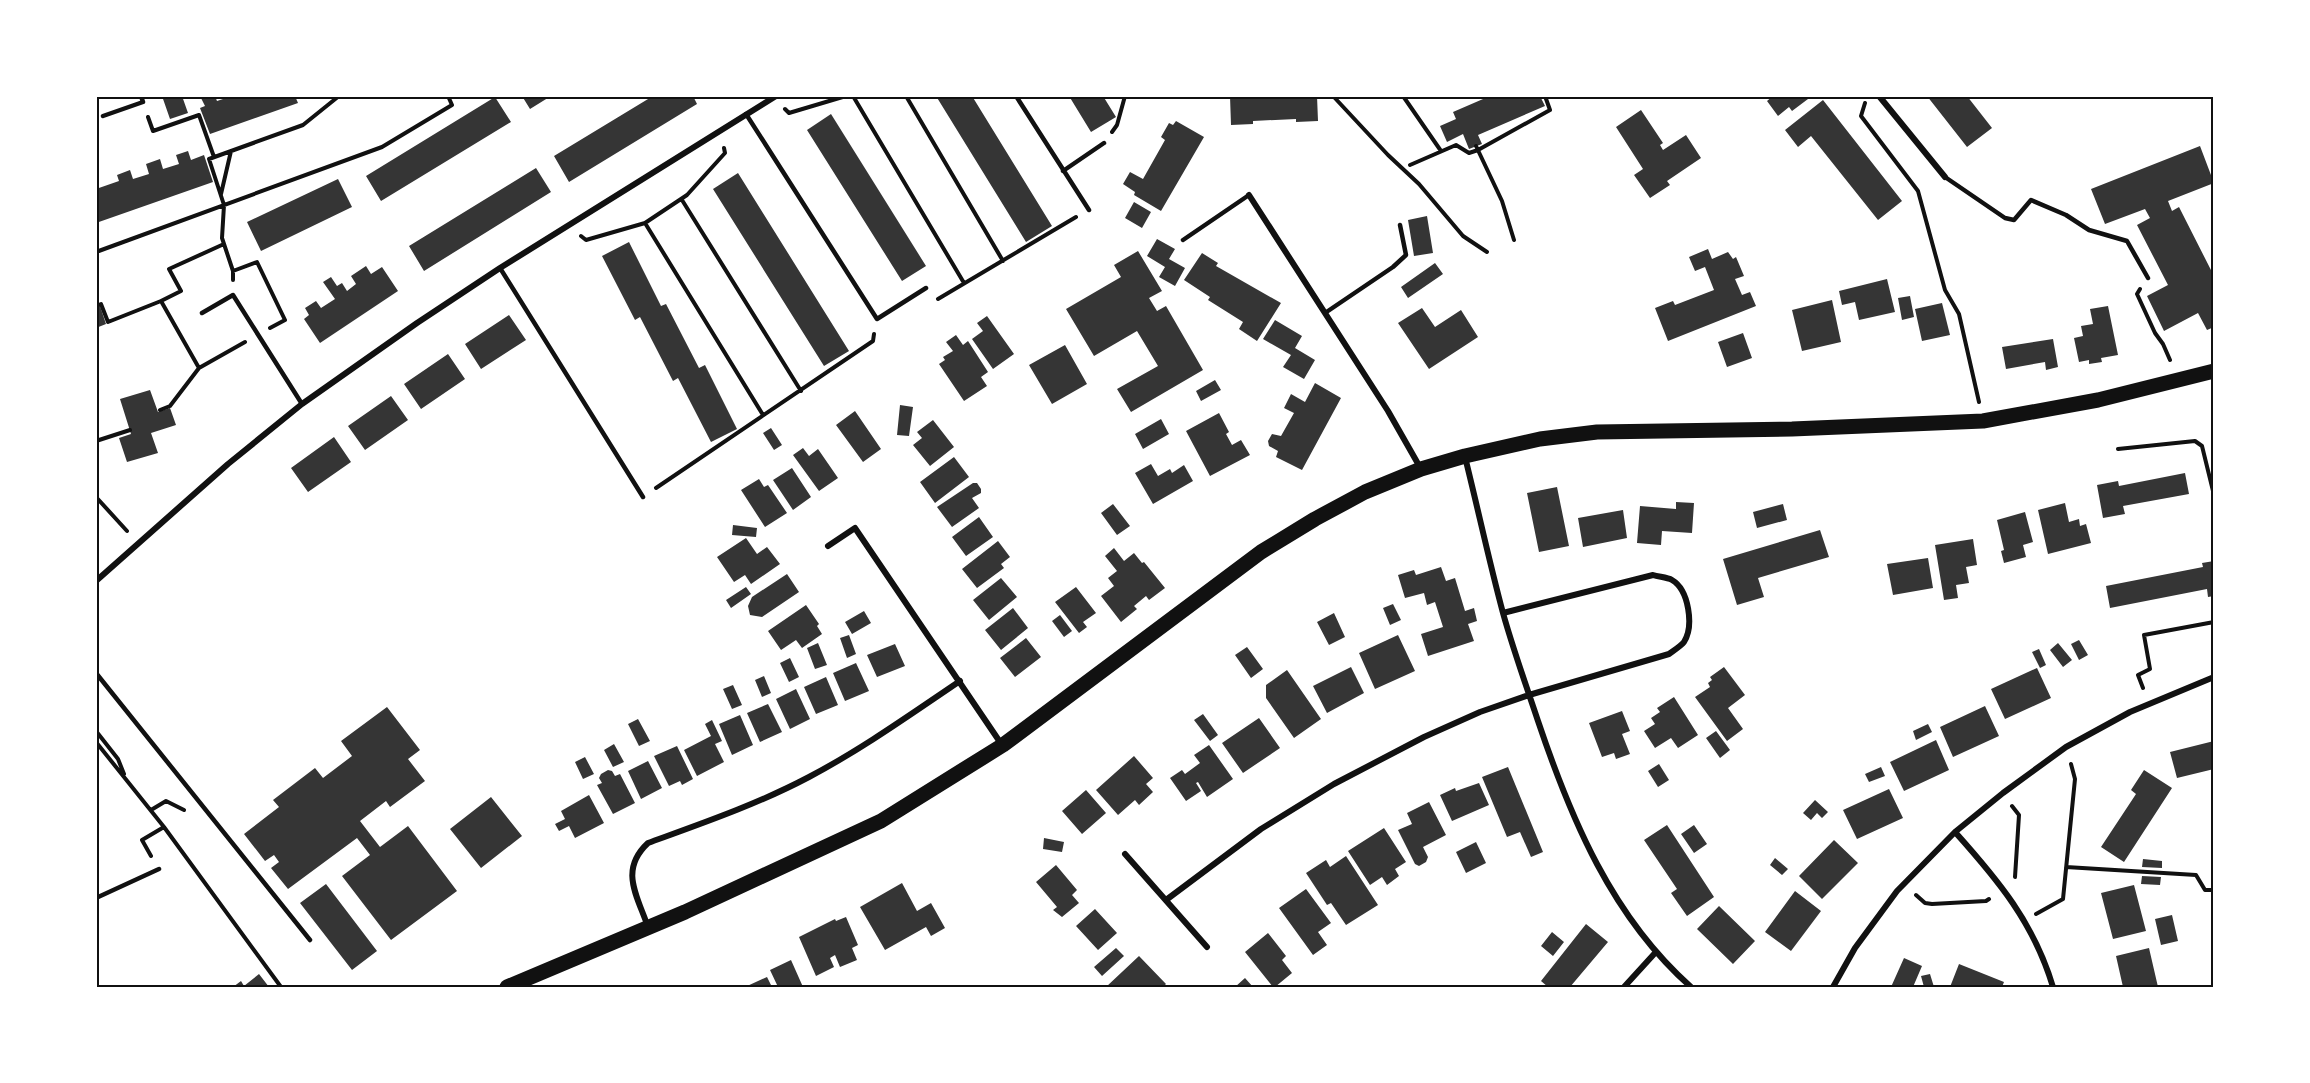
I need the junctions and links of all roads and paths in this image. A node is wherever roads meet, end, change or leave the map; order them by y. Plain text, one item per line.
1 (339, 96) edge
2 (448, 96) edge
3 (846, 96) edge
4 (853, 96) edge
5 (906, 96) edge
6 (1016, 96) edge
7 (1125, 96) edge
8 (1333, 96) edge
9 (1403, 96) edge
10 (1545, 96) edge
11 (1868, 96) edge
12 (1879, 96) edge
13 (775, 97) edge
14 (142, 99) edge
15 (746, 114) junction
16 (103, 116) dead end
17 (720, 129) junction
18 (1104, 143) joint
19 (1477, 148) junction
20 (231, 151) junction
21 (1441, 151) junction
22 (214, 157) junction
23 (1410, 165) dead end
24 (1063, 171) junction
25 (1945, 177) joint
26 (220, 195) junction
27 (1249, 195) joint
28 (682, 200) junction
29 (224, 205) junction
30 (1089, 210) joint
31 (645, 224) junction
32 (569, 225) junction
33 (1400, 225) dead end
34 (1183, 240) dead end
35 (1514, 240) dead end
36 (96, 246) edge
37 (97, 252) edge
38 (1487, 252) dead end
39 (1003, 261) junction
40 (500, 268) junction
41 (2148, 278) joint
42 (964, 283) junction
43 (926, 288) joint
44 (233, 295) junction
45 (161, 301) dead end
46 (96, 306) edge
47 (1325, 313) junction
48 (202, 314) dead end
49 (877, 319) junction
50 (199, 368) dead end
51 (2214, 371) edge
52 (2178, 380) junction
53 (1977, 389) dead end
54 (801, 391) junction
55 (302, 405) junction
56 (160, 410) dead end
57 (763, 415) junction
58 (130, 430) dead end
59 (96, 441) edge
60 (2118, 449) dead end
61 (1465, 456) junction
62 (1421, 469) junction
63 (2214, 495) edge
64 (96, 497) edge
65 (643, 497) joint
66 (138, 543) junction
67 (828, 546) dead end
68 (96, 581) edge
69 (1503, 613) junction
70 (2214, 622) edge
71 (96, 674) edge
72 (2214, 677) edge
73 (960, 681) junction
74 (1529, 695) junction
75 (2149, 703) junction
76 (96, 731) edge
77 (96, 742) edge
78 (1003, 745) junction
79 (2066, 747) junction
80 (126, 778) junction
81 (204, 806) junction
82 (151, 810) junction
83 (164, 826) junction
84 (1955, 832) junction
85 (1125, 854) dead end
86 (2066, 867) junction
87 (159, 869) joint
88 (2214, 890) edge
89 (96, 898) edge
90 (1166, 900) junction
91 (2025, 920) junction
92 (648, 927) junction
93 (310, 940) dead end
94 (1207, 946) dead end
95 (1655, 953) junction
96 (281, 987) edge
97 (507, 987) edge
98 (1624, 987) edge
99 (1691, 987) edge
100 (1833, 987) edge
101 (2053, 987) edge

1 - 20 path
2 - 29 path
3 - 13 path
4 - 42 path
5 - 39 path
6 - 24 lane
7 - 18 path
8 - 38 path
9 - 21 path
10 - 19 path
11 - 53 path
12 - 25 street
13 - 15 street
14 - 16 lane
14 - 22 path
15 - 17 street
15 - 49 lane
17 - 28 path
17 - 32 street
18 - 24 lane
19 - 21 path
19 - 35 path
20 - 22 path
20 - 26 path
21 - 23 path
22 - 26 path
24 - 30 lane
25 - 41 lane
26 - 29 path
27 - 34 lane
27 - 47 street
28 - 31 path
28 - 54 path
29 - 37 path
29 - 44 path
30 - 39 path
31 - 32 path
31 - 57 path
32 - 40 street
33 - 47 lane
36 - 37 path
39 - 42 path
40 - 55 street
40 - 65 lane
41 - 52 path
42 - 43 path
43 - 49 lane
44 - 48 lane
44 - 55 lane
45 - 46 path
47 - 62 street
49 - 54 path
50 - 56 path
51 - 52 main road
52 - 61 main road
54 - 57 path
55 - 66 street
57 - 65 path
58 - 59 path
60 - 63 path
61 - 62 main road
61 - 69 street
62 - 78 main road
64 - 66 path
66 - 68 street
67 - 73 street
69 - 74 street
69 - 74 street
70 - 75 path
71 - 81 lane
72 - 75 street
73 - 78 street
73 - 92 street
74 - 90 street
74 - 95 street
75 - 79 street
76 - 80 path
77 - 80 path
78 - 92 main road
79 - 84 street
79 - 86 path
80 - 82 path
81 - 82 path
81 - 93 lane
82 - 83 path
83 - 87 path
83 - 96 path
84 - 91 street
84 - 100 street
85 - 90 street
86 - 88 path
86 - 91 path
87 - 89 lane
90 - 94 street
91 - 101 street
92 - 97 main road
95 - 98 street
95 - 99 street

